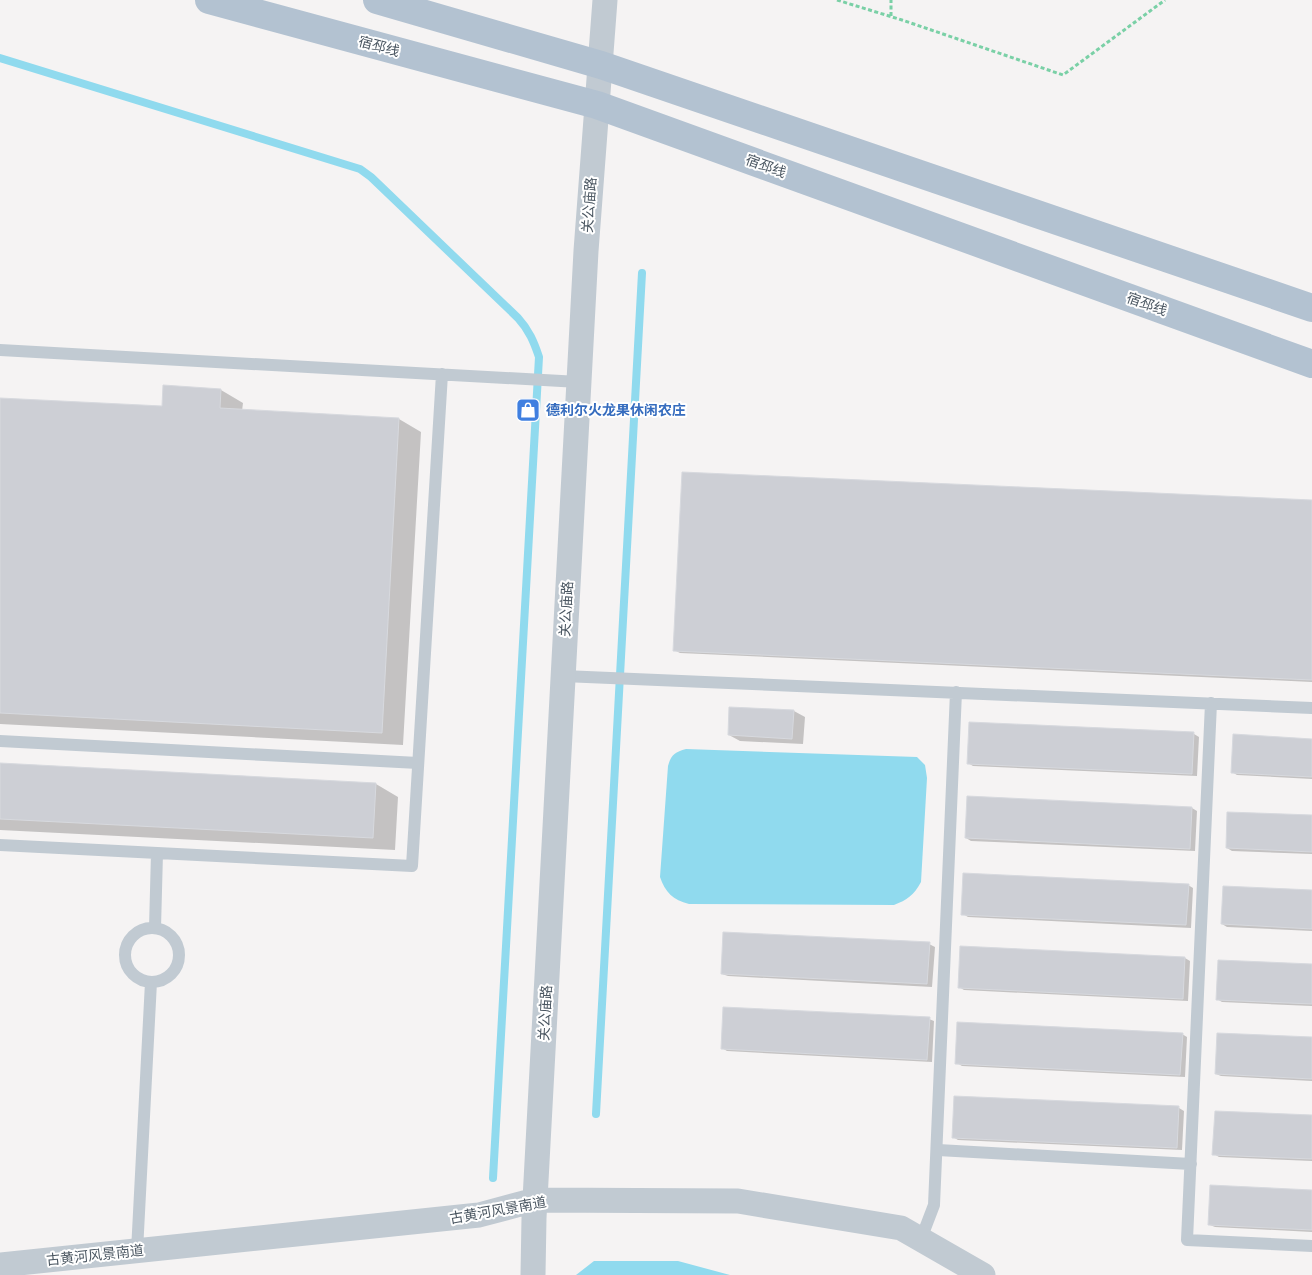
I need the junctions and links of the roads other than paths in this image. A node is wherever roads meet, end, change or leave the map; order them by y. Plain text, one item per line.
1 (210, 0) edge
2 (377, 0) edge
3 (605, 0) edge
4 (601, 65) junction
5 (597, 105) junction
6 (1312, 308) edge
7 (0, 350) edge
8 (1312, 364) edge
9 (442, 374) junction
10 (579, 382) junction
11 (563, 676) junction
12 (956, 692) junction
13 (1211, 703) junction
14 (1312, 708) edge
15 (0, 741) edge
16 (418, 763) junction
17 (0, 845) edge
18 (157, 853) junction
19 (155, 928) junction
20 (151, 982) junction
21 (938, 1150) junction
22 (1191, 1164) junction
23 (535, 1210) junction
24 (921, 1239) junction
25 (1312, 1246) edge
26 (138, 1251) junction
27 (0, 1265) edge
28 (534, 1275) edge
29 (983, 1275) edge

1 - 5 main road, 宿邳线
2 - 4 main road
3 - 4 street, 关公庙路
4 - 5 street, 关公庙路
4 - 6 main road
5 - 8 main road, 宿邳线
5 - 10 street, 关公庙路
7 - 9 lane
9 - 10 lane
9 - 16 lane
10 - 11 street, 关公庙路
11 - 12 lane
11 - 23 street, 关公庙路
12 - 13 lane
12 - 21 lane
13 - 14 lane
13 - 22 lane
15 - 16 lane
16 - 18 lane
17 - 18 lane
18 - 19 lane
19 - 20 lane
19 - 20 lane
20 - 26 lane
21 - 22 lane
21 - 24 lane
22 - 25 lane
23 - 24 street, 古黄河风景南道
23 - 26 street, 古黄河风景南道
23 - 28 street, 关公庙路
24 - 29 street, 古黄河风景南道
26 - 27 street, 古黄河风景南道

